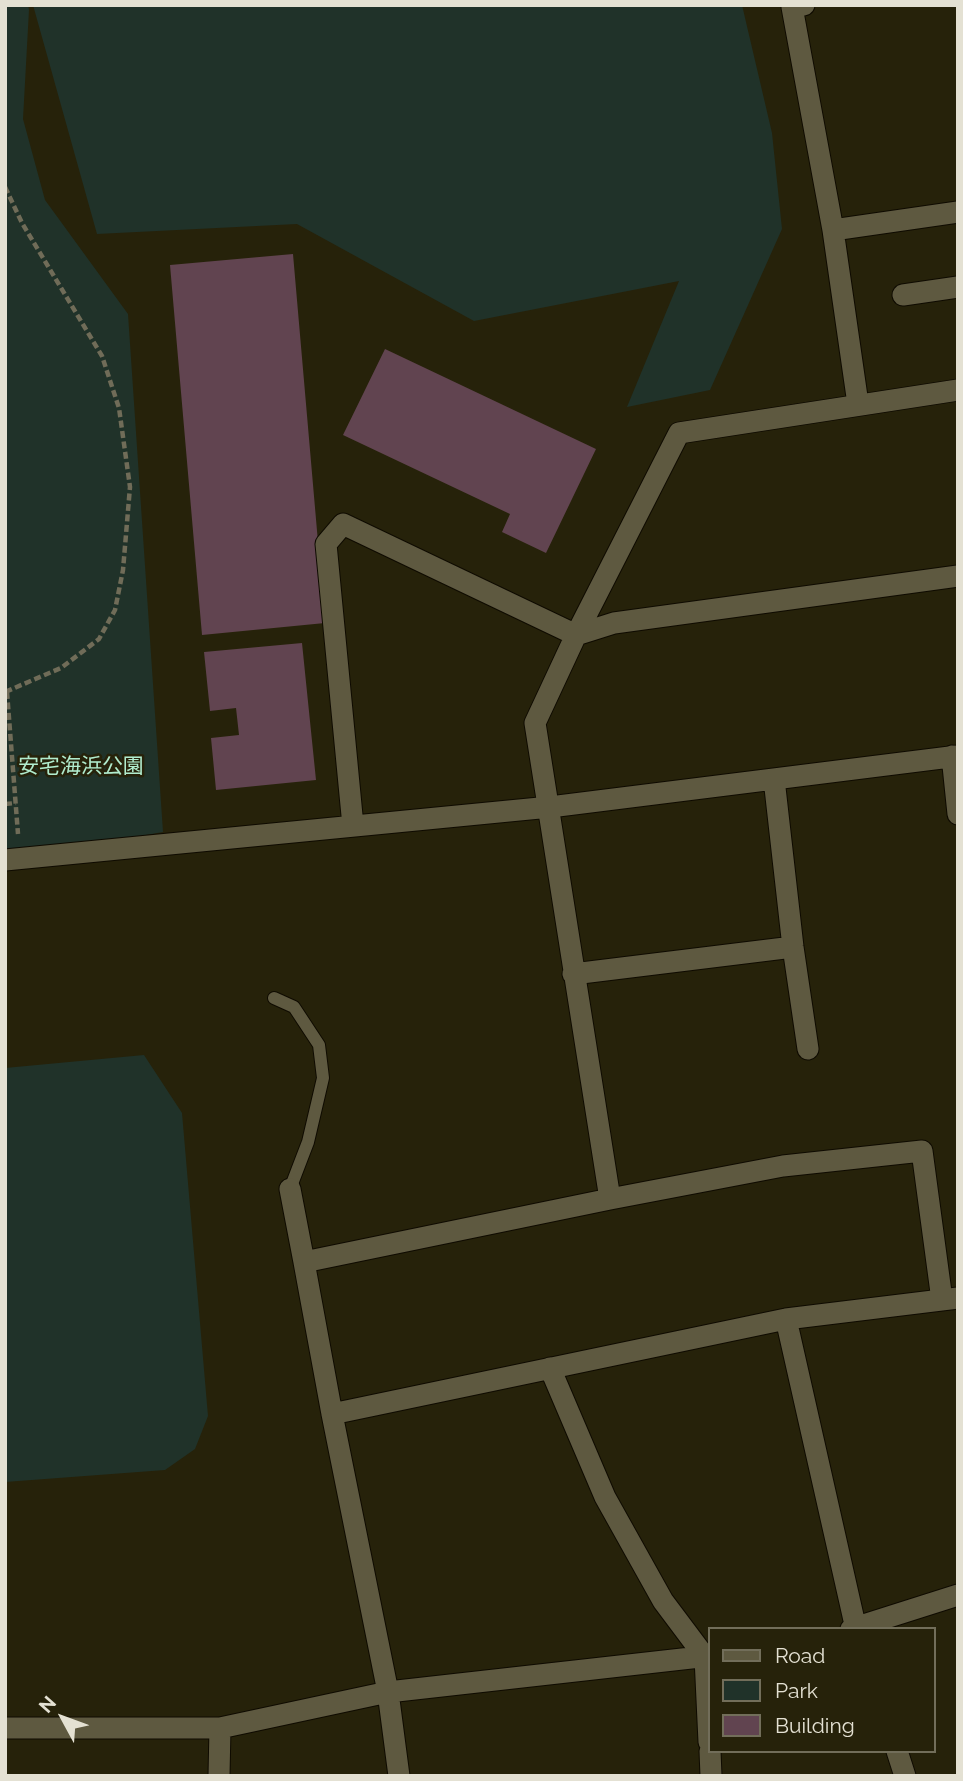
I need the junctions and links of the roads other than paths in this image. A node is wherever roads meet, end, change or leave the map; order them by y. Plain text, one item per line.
1 (804, 5) edge
2 (958, 212) edge
3 (833, 230) junction
4 (958, 287) edge
5 (903, 295) dead end
6 (958, 390) edge
7 (858, 404) junction
8 (958, 576) edge
9 (576, 635) junction
10 (955, 756) edge
11 (774, 779) junction
12 (550, 807) junction
13 (958, 814) edge
14 (354, 826) junction
15 (13, 859) edge
16 (793, 947) junction
17 (573, 974) junction
18 (274, 998) dead end
19 (808, 1049) dead end
20 (290, 1189) joint
21 (610, 1199) junction
22 (304, 1262) junction
23 (950, 1299) edge
24 (786, 1319) junction
25 (550, 1368) junction
26 (332, 1414) junction
27 (958, 1595) edge
28 (854, 1627) edge
29 (857, 1627) edge
30 (707, 1657) edge
31 (388, 1692) junction
32 (708, 1700) edge
33 (5, 1728) edge
34 (220, 1728) junction
35 (710, 1753) edge
36 (898, 1753) edge
37 (219, 1776) edge
38 (398, 1776) edge
39 (711, 1776) edge
40 (905, 1776) edge

1 - 3 street
2 - 3 street
3 - 7 street
4 - 5 street
6 - 7 street
7 - 9 street
8 - 9 street
9 - 12 street
9 - 14 street
10 - 11 street
10 - 13 street
11 - 12 street
11 - 16 street
12 - 14 street
12 - 17 street
14 - 15 street
16 - 17 street
16 - 19 street
17 - 21 street
18 - 20 lane
20 - 22 street
21 - 22 street
21 - 23 street
22 - 26 street
23 - 24 street
24 - 25 street
24 - 28 street
25 - 26 street
25 - 30 street
26 - 31 street
27 - 29 street
30 - 31 street
30 - 32 street
31 - 34 street
31 - 38 street
33 - 34 street
34 - 37 street
35 - 39 street
36 - 40 street

